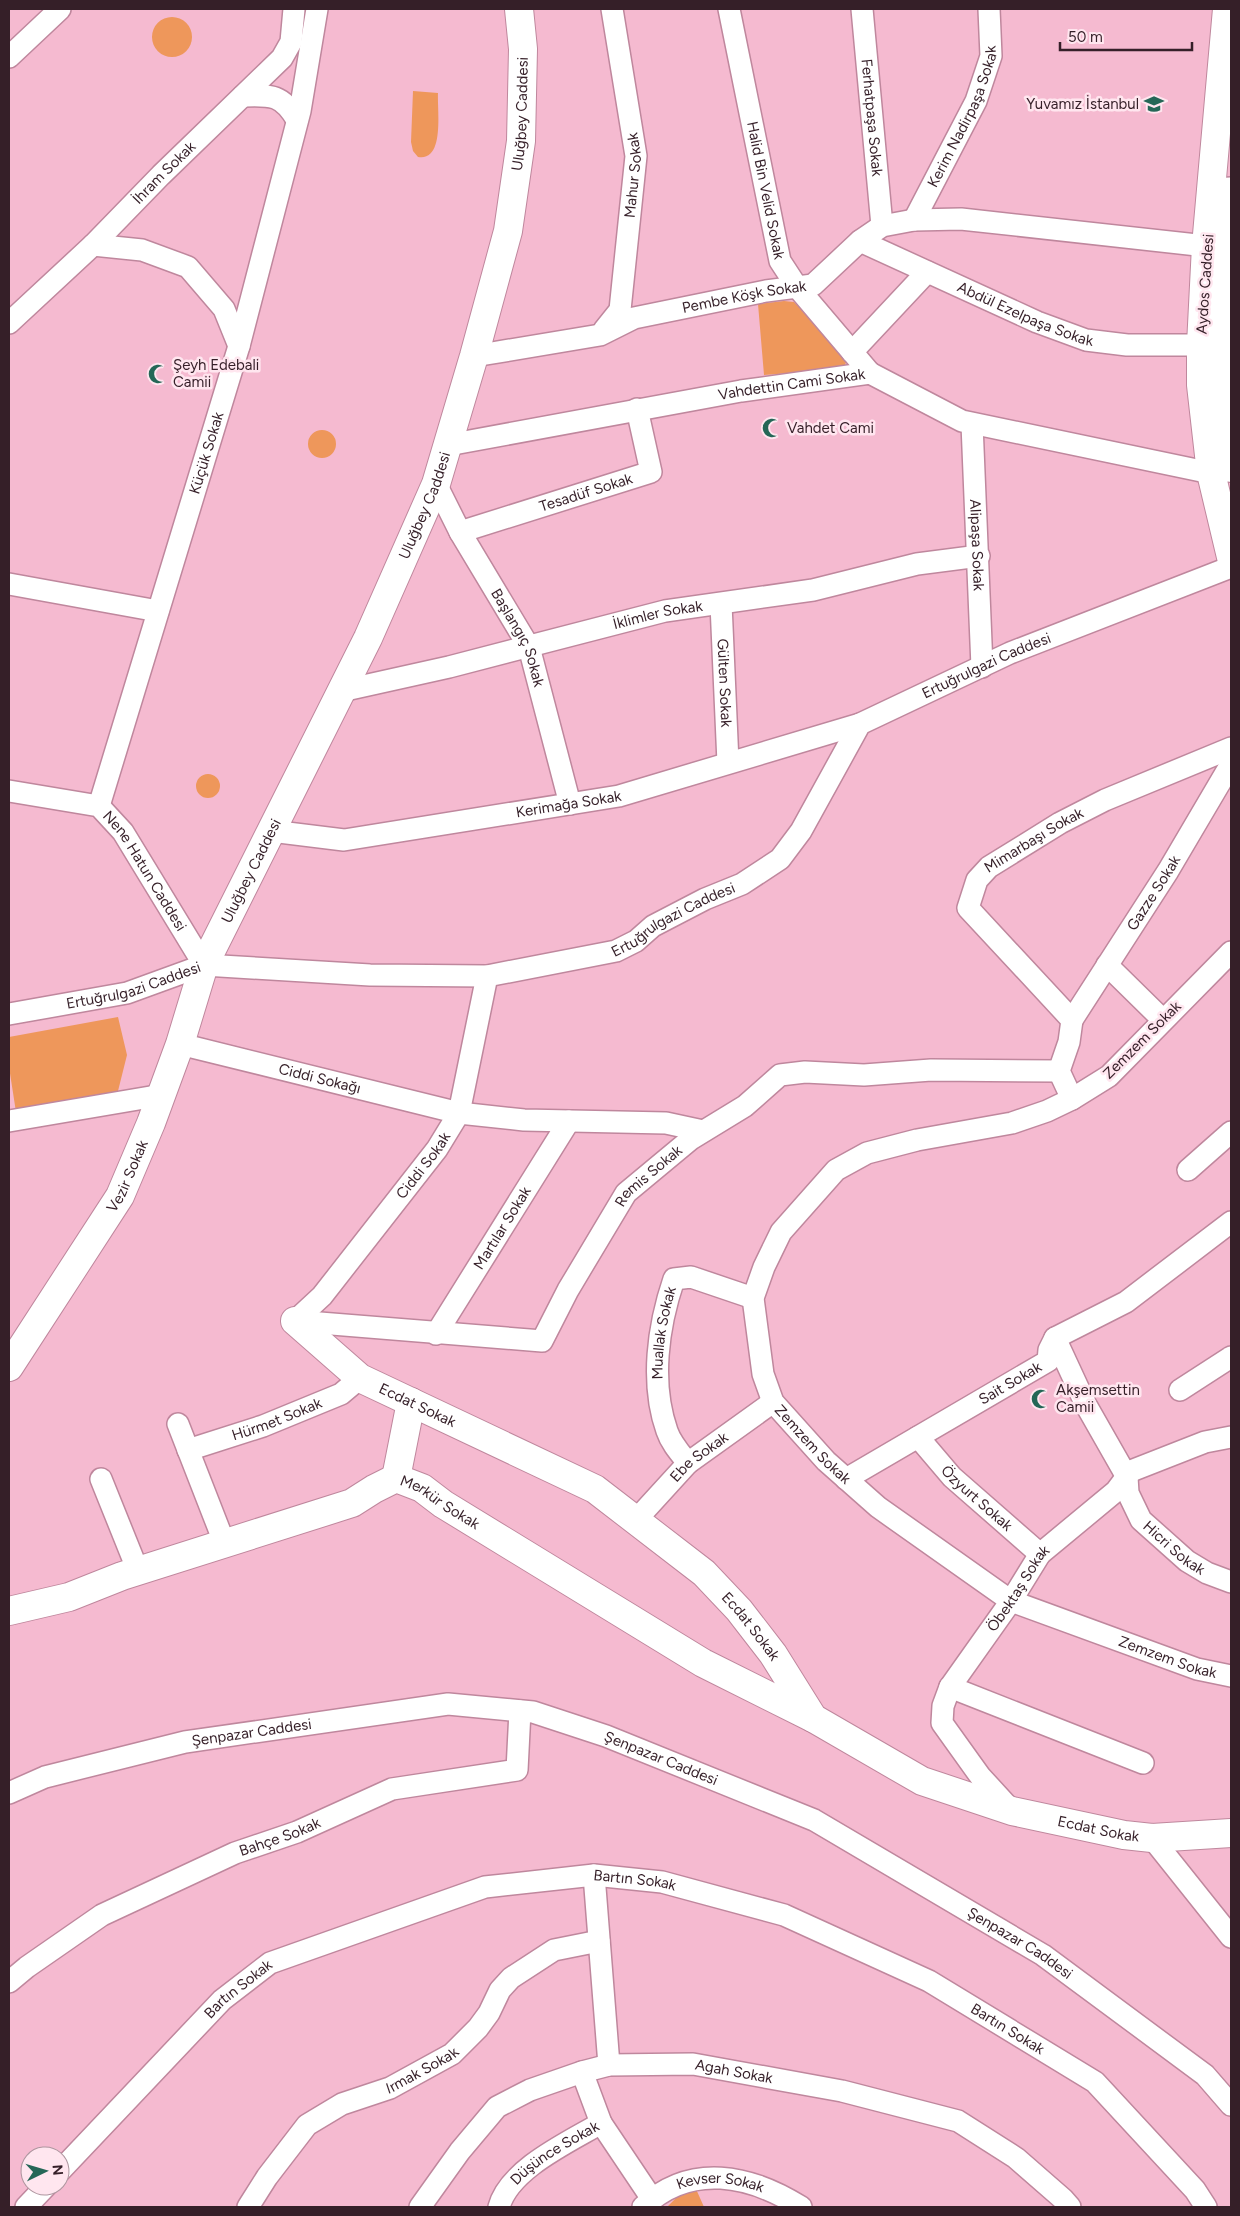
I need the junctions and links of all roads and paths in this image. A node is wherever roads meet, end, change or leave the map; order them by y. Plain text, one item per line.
1 (60, 9) edge
2 (294, 9) edge
3 (317, 9) edge
4 (519, 9) edge
5 (612, 9) edge
6 (729, 9) edge
7 (862, 9) edge
8 (989, 9) edge
9 (1227, 9) edge
10 (9, 57) edge
11 (243, 96) junction
12 (297, 120) junction
13 (1225, 194) edge
14 (914, 220) junction
15 (882, 226) junction
16 (860, 241) junction
17 (93, 245) junction
18 (1206, 246) junction
19 (927, 272) junction
20 (797, 287) junction
21 (9, 323) edge
22 (600, 335) junction
23 (1201, 345) junction
24 (239, 346) junction
25 (852, 352) junction
26 (474, 356) junction
27 (870, 374) junction
28 (637, 409) junction
29 (972, 424) junction
30 (448, 445) junction
31 (1225, 461) edge
32 (436, 484) junction
33 (460, 532) junction
34 (979, 556) junction
35 (1231, 558) edge
36 (1231, 567) edge
37 (9, 584) edge
38 (721, 604) junction
39 (158, 611) junction
40 (529, 646) junction
41 (982, 667) junction
42 (341, 691) junction
43 (860, 724) junction
44 (1231, 748) edge
45 (728, 763) junction
46 (1231, 764) edge
47 (9, 791) edge
48 (570, 804) junction
49 (99, 806) junction
50 (271, 831) junction
51 (1231, 952) edge
52 (204, 965) junction
53 (1107, 965) junction
54 (487, 976) junction
55 (9, 1014) edge
56 (1072, 1020) junction
57 (1163, 1020) junction
58 (180, 1044) junction
59 (1059, 1072) junction
60 (162, 1094) junction
61 (1072, 1099) junction
62 (459, 1113) junction
63 (9, 1121) edge
64 (569, 1121) junction
65 (703, 1132) junction
66 (1231, 1132) edge
67 (1188, 1170) dead end
68 (1231, 1222) edge
69 (753, 1298) junction
70 (295, 1321) junction
71 (436, 1334) junction
72 (1055, 1338) junction
73 (1231, 1356) edge
74 (9, 1367) edge
75 (360, 1378) junction
76 (1180, 1390) dead end
77 (411, 1402) junction
78 (773, 1402) junction
79 (178, 1424) dead end
80 (918, 1437) junction
81 (1231, 1437) edge
82 (188, 1450) junction
83 (688, 1463) junction
84 (1127, 1476) junction
85 (396, 1478) junction
86 (101, 1479) dead end
87 (846, 1479) junction
88 (635, 1521) junction
89 (224, 1542) junction
90 (1040, 1554) junction
91 (138, 1571) junction
92 (1231, 1582) edge
93 (1011, 1601) junction
94 (9, 1611) edge
95 (1231, 1676) edge
96 (950, 1687) junction
97 (520, 1711) junction
98 (813, 1718) junction
99 (1143, 1763) dead end
100 (9, 1792) edge
101 (1012, 1811) junction
102 (1231, 1833) edge
103 (1152, 1838) junction
104 (594, 1875) junction
105 (1231, 1937) edge
106 (599, 1941) junction
107 (9, 1982) edge
108 (609, 2065) junction
109 (582, 2072) junction
110 (1231, 2105) edge
111 (601, 2122) junction
112 (70, 2160) edge
113 (36, 2196) edge
114 (647, 2203) edge
115 (26, 2207) edge
116 (248, 2207) edge
117 (420, 2207) edge
118 (499, 2207) edge
119 (801, 2207) edge
120 (1070, 2207) edge
121 (1206, 2207) edge

1 - 10 street
2 - 11 street, İhram Sokak
3 - 12 street, Küçük Sokak
4 - 26 street, Uluğbey Caddesi
5 - 22 street, Mahur Sokak
6 - 20 street, Halid Bin Velid Sokak
7 - 15 street, Ferhatpaşa Sokak
8 - 14 street, Kerim Nadirpaşa Sokak
9 - 13 street, Aydos Caddesi
11 - 12 street
11 - 17 street, İhram Sokak
12 - 24 street, Küçük Sokak
13 - 18 street, Aydos Caddesi
13 - 31 street, Aydos Caddesi
14 - 15 street, Pembe Köşk Sokak
14 - 18 street, Pembe Köşk Sokak
15 - 16 street, Pembe Köşk Sokak
16 - 19 street, Abdül Ezelpaşa Sokak
16 - 20 street, Pembe Köşk Sokak
17 - 21 street, İhram Sokak
17 - 24 street
18 - 23 street, Aydos Caddesi
19 - 23 street, Abdül Ezelpaşa Sokak
19 - 25 street
20 - 22 street, Pembe Köşk Sokak
20 - 25 street, Halid Bin Velid Sokak
22 - 26 street, Pembe Köşk Sokak
23 - 31 street, Aydos Caddesi
24 - 39 street, Küçük Sokak
25 - 27 street, Halid Bin Velid Sokak
26 - 30 street, Uluğbey Caddesi
27 - 28 street, Vahdettin Cami Sokak
27 - 29 street, Vahdettin Cami Sokak
28 - 30 street, Vahdettin Cami Sokak
28 - 33 street, Tesadüf Sokak
29 - 31 street, Vahdettin Cami Sokak
29 - 34 street, Alipaşa Sokak
30 - 32 street, Uluğbey Caddesi
31 - 35 street, Aydos Caddesi
32 - 33 street, Başlangıç Sokak
32 - 42 street, Uluğbey Caddesi
33 - 40 street, Başlangıç Sokak
34 - 38 street, İklimler Sokak
34 - 41 street, Alipaşa Sokak
36 - 41 street, Ertuğrulgazi Caddesi
37 - 39 street
38 - 40 street, İklimler Sokak
38 - 45 street, Gülten Sokak
39 - 49 street, Küçük Sokak
40 - 42 street, İklimler Sokak
40 - 48 street, Başlangıç Sokak
41 - 43 street, Ertuğrulgazi Caddesi
42 - 50 street, Uluğbey Caddesi
43 - 45 street, Kerimağa Sokak
43 - 54 street, Ertuğrulgazi Caddesi
44 - 56 street, Mimarbaşı Sokak
45 - 48 street, Kerimağa Sokak
46 - 53 street, Gazze Sokak
47 - 49 street, Nene Hatun Caddesi
48 - 50 street, Kerimağa Sokak
49 - 52 street, Nene Hatun Caddesi
50 - 52 street, Uluğbey Caddesi
51 - 57 street, Zemzem Sokak
52 - 54 street, Ertuğrulgazi Caddesi
52 - 55 street, Ertuğrulgazi Caddesi
52 - 58 street, Vezir Sokak
53 - 56 street, Gazze Sokak
53 - 57 street
54 - 62 street, Ciddi Sokak
56 - 59 street
57 - 61 street, Zemzem Sokak
58 - 60 street, Vezir Sokak
58 - 62 street, Ciddi Sokağı
59 - 61 street
59 - 65 street, Remis Sokak
60 - 63 street
60 - 74 street, Vezir Sokak
61 - 69 street, Zemzem Sokak
62 - 64 street, Ciddi Sokağı
62 - 70 street, Ciddi Sokak
64 - 65 street, Ciddi Sokağı
64 - 71 street, Martılar Sokak
65 - 71 street, Remis Sokak
66 - 67 street
68 - 72 street
69 - 78 street, Zemzem Sokak
69 - 83 street, Muallak Sokak
70 - 71 street, Remis Sokak
70 - 75 street, Ecdat Sokak
72 - 80 street, Sait Sokak
72 - 84 street, Hicri Sokak
73 - 76 street
75 - 77 street, Ecdat Sokak
75 - 82 street, Hürmet Sokak
77 - 85 street
77 - 88 street, Ecdat Sokak
78 - 83 street, Ebe Sokak
78 - 87 street, Zemzem Sokak
79 - 82 street
80 - 87 street, Sait Sokak
80 - 90 street, Özyurt Sokak
81 - 84 street, Öbektaş Sokak
82 - 89 street
83 - 88 street, Ebe Sokak
84 - 90 street, Öbektaş Sokak
84 - 92 street, Hicri Sokak
85 - 89 street, Merkür Sokak
85 - 98 street, Merkür Sokak
86 - 91 street
87 - 93 street, Zemzem Sokak
88 - 98 street, Ecdat Sokak
89 - 91 street, Merkür Sokak
90 - 93 street, Öbektaş Sokak
91 - 94 street, Merkür Sokak
93 - 95 street, Zemzem Sokak
93 - 96 street, Öbektaş Sokak
96 - 99 street
96 - 101 street, Öbektaş Sokak
97 - 100 street, Şenpazar Caddesi
97 - 107 street, Bahçe Sokak
97 - 110 street, Şenpazar Caddesi
98 - 101 street, Ecdat Sokak
101 - 103 street, Ecdat Sokak
102 - 103 street, Ecdat Sokak
103 - 105 street
104 - 106 street
104 - 112 street, Bartın Sokak
104 - 121 street, Bartın Sokak
106 - 108 street
106 - 116 street, Irmak Sokak
108 - 109 street, Agah Sokak
108 - 120 street, Agah Sokak
109 - 111 street, Düşünce Sokak
109 - 117 street, Agah Sokak
111 - 114 street
111 - 118 street, Düşünce Sokak
113 - 115 street
114 - 119 street, Kevser Sokak

